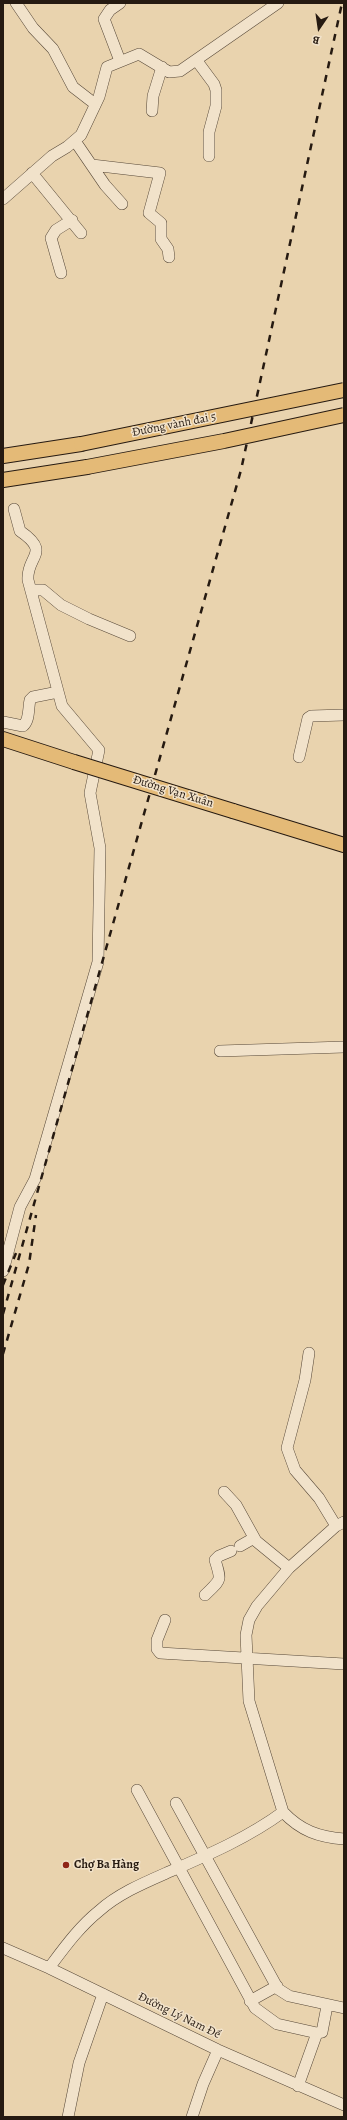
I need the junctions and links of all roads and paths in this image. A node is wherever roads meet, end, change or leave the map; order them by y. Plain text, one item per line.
1 (16, 3) edge
2 (120, 3) edge
3 (278, 3) edge
4 (120, 61) junction
5 (197, 61) junction
6 (162, 67) junction
7 (95, 104) junction
8 (152, 111) dead end
9 (75, 141) junction
10 (210, 156) dead end
11 (92, 165) junction
12 (32, 173) junction
13 (3, 199) edge
14 (122, 204) dead end
15 (72, 220) junction
16 (81, 232) dead end
17 (170, 257) dead end
18 (61, 273) dead end
19 (344, 390) edge
20 (344, 415) edge
21 (3, 456) edge
22 (3, 480) edge
23 (14, 510) dead end
24 (31, 590) junction
25 (130, 636) dead end
26 (58, 692) junction
27 (344, 715) edge
28 (3, 722) edge
29 (3, 739) edge
30 (299, 757) dead end
31 (344, 845) edge
32 (344, 1047) edge
33 (220, 1051) dead end
34 (3, 1271) edge
35 (309, 1353) dead end
36 (224, 1492) dead end
37 (340, 1524) edge
38 (254, 1538) junction
39 (289, 1568) junction
40 (205, 1595) dead end
41 (165, 1620) dead end
42 (246, 1657) junction
43 (344, 1664) edge
44 (137, 1790) dead end
45 (176, 1803) dead end
46 (283, 1812) junction
47 (344, 1839) edge
48 (206, 1855) junction
49 (180, 1867) junction
50 (3, 1948) edge
51 (49, 1968) junction
52 (277, 1986) junction
53 (103, 1994) junction
54 (250, 2001) junction
55 (327, 2006) junction
56 (344, 2008) edge
57 (317, 2033) junction
58 (218, 2050) junction
59 (298, 2086) junction
60 (344, 2105) edge
61 (68, 2117) edge
62 (192, 2117) edge

1 - 7 street
2 - 4 street
3 - 5 street
4 - 6 street
4 - 7 street
5 - 6 street
5 - 10 street
6 - 8 street
7 - 9 street
9 - 11 street
9 - 12 street
11 - 14 street
11 - 17 street
12 - 13 street
12 - 15 street
15 - 16 street
15 - 18 street
19 - 21 main road, Đường vành đai 5, bridge
20 - 22 main road, Đường vành đai 5, bridge
23 - 24 street
24 - 25 street
24 - 26 street
26 - 28 street
26 - 34 street
27 - 30 street
29 - 31 main road, Đường Vạn Xuân, bridge
32 - 33 street
35 - 37 street
36 - 38 street
37 - 39 street
38 - 39 street
38 - 40 street
39 - 42 street
41 - 42 street
42 - 43 street
42 - 46 street
44 - 49 street
45 - 48 street
46 - 47 street
46 - 48 street
48 - 49 street
48 - 52 street
49 - 51 street
49 - 54 street
50 - 51 street, Đường Lý Nam Đế
51 - 53 street, Đường Lý Nam Đế
52 - 54 street
52 - 55 street
53 - 58 street, Đường Lý Nam Đế
53 - 61 street
54 - 57 street
55 - 56 street
55 - 57 street
57 - 59 street
58 - 59 street, Đường Lý Nam Đế
58 - 62 street
59 - 60 street, Đường Lý Nam Đế

